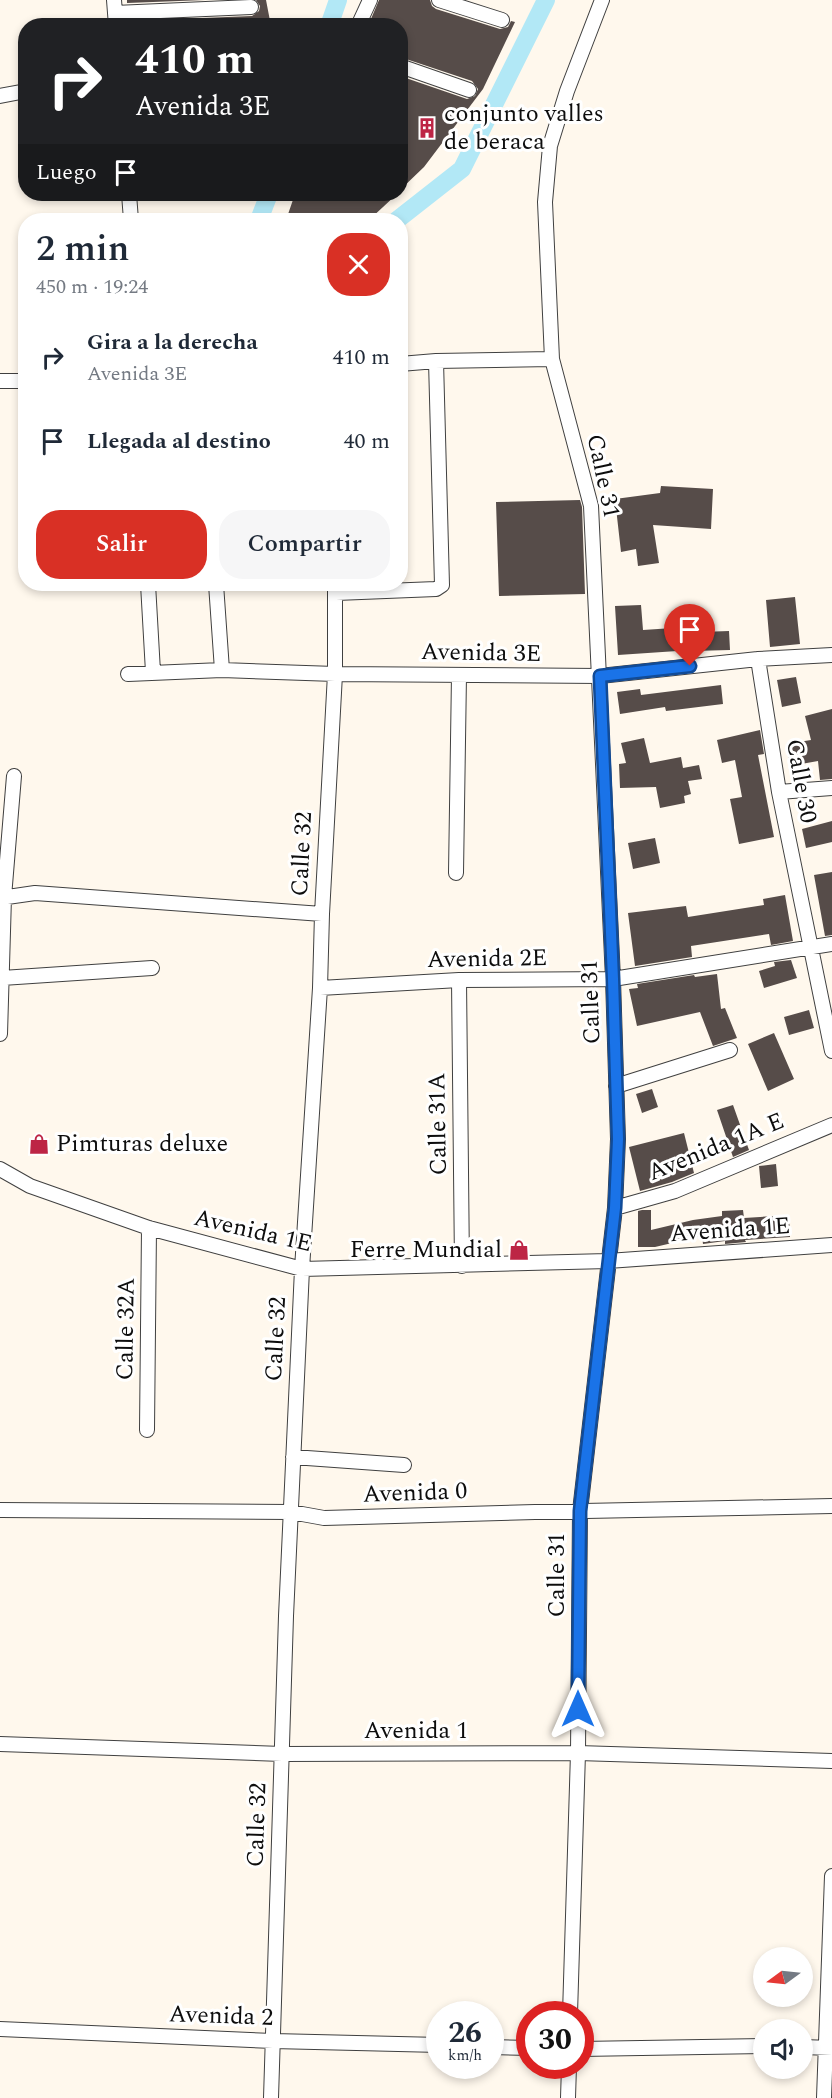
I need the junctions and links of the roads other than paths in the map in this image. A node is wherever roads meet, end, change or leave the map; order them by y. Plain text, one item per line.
1 (370, 0) edge
2 (439, 0) edge
3 (602, 0) edge
4 (227, 4) edge
5 (149, 6) edge
6 (251, 8) dead end
7 (115, 13) edge
8 (362, 18) edge
9 (502, 20) dead end
10 (408, 69) edge
11 (469, 90) dead end
12 (18, 93) edge
13 (0, 96) edge
14 (552, 359) junction
15 (436, 361) junction
16 (408, 363) edge
17 (0, 381) edge
18 (18, 381) edge
19 (408, 589) edge
20 (148, 591) edge
21 (216, 591) edge
22 (336, 591) edge
23 (832, 655) edge
24 (758, 659) junction
25 (222, 669) junction
26 (153, 672) junction
27 (128, 674) dead end
28 (335, 674) junction
29 (459, 675) junction
30 (600, 676) junction
31 (14, 776) dead end
32 (832, 788) edge
33 (779, 792) junction
34 (456, 873) dead end
35 (2, 897) edge
36 (322, 914) junction
37 (832, 944) edge
38 (809, 947) junction
39 (152, 968) dead end
40 (2, 978) junction
41 (613, 979) junction
42 (459, 980) junction
43 (320, 988) junction
44 (0, 1034) edge
45 (730, 1050) dead end
46 (832, 1051) edge
47 (616, 1086) junction
48 (832, 1125) edge
49 (0, 1169) edge
50 (615, 1208) junction
51 (149, 1228) junction
52 (832, 1245) edge
53 (608, 1261) junction
54 (462, 1266) junction
55 (302, 1269) junction
56 (147, 1430) dead end
57 (293, 1457) junction
58 (404, 1465) dead end
59 (832, 1506) edge
60 (0, 1510) edge
61 (580, 1511) junction
62 (291, 1512) junction
63 (0, 1744) edge
64 (282, 1754) junction
65 (578, 1754) junction
66 (832, 1761) edge
67 (832, 1876) edge
68 (570, 2001) edge
69 (0, 2030) edge
70 (273, 2041) junction
71 (426, 2045) edge
72 (753, 2046) edge
73 (813, 2047) edge
74 (829, 2048) edge
75 (594, 2049) edge
76 (568, 2079) edge
77 (271, 2098) edge
78 (568, 2098) edge
79 (824, 2098) edge

1 - 8 street
2 - 9 street
3 - 14 street, Calle 31
4 - 5 street
4 - 6 street
5 - 7 street
10 - 11 street
12 - 13 street
14 - 15 street
14 - 30 street, Calle 31
15 - 16 street
15 - 19 street
17 - 18 street
20 - 26 street
21 - 25 street
22 - 28 street, Calle 32
23 - 24 street, Avenida 3E
24 - 30 street, Avenida 3E
24 - 33 street, Calle 30
25 - 26 street, Avenida 3E
25 - 28 street, Avenida 3E
26 - 27 street, Avenida 3E
28 - 29 street, Avenida 3E
28 - 36 street, Calle 32
29 - 30 street, Avenida 3E
29 - 34 street
30 - 41 street, Calle 31
31 - 35 street
32 - 33 street
33 - 38 street, Calle 30
35 - 36 street
35 - 40 street
36 - 43 street, Calle 32
37 - 38 street, Avenida 2E
38 - 41 street, Avenida 2E
38 - 46 street, Calle 30
39 - 40 street
40 - 44 street
41 - 42 street, Avenida 2E
41 - 47 street, Calle 31
42 - 43 street, Avenida 2E
42 - 54 street, Calle 31A
43 - 55 street, Calle 32
45 - 47 street
47 - 50 street, Calle 31
48 - 50 street, Avenida 1A E
49 - 51 street, Avenida 1E
50 - 53 street, Calle 31
51 - 55 street, Avenida 1E
51 - 56 street, Calle 32A
52 - 53 street, Avenida 1E
53 - 54 street, Avenida 1E
53 - 61 street, Calle 31
54 - 55 street, Avenida 1E
55 - 57 street, Calle 32
57 - 58 street
57 - 62 street, Calle 32
59 - 61 street, Avenida 0
60 - 62 street, Avenida 0
61 - 62 street, Avenida 0
61 - 65 street, Calle 31
62 - 64 street, Calle 32
63 - 64 street, Avenida 1
64 - 65 street, Avenida 1
64 - 70 street, Calle 32
65 - 66 street, Avenida 1
65 - 68 street, Calle 31
67 - 74 street
69 - 70 street, Avenida 2
70 - 71 street, Avenida 2
70 - 77 street, Calle 32
72 - 75 street
73 - 74 street
74 - 79 street
76 - 78 street

